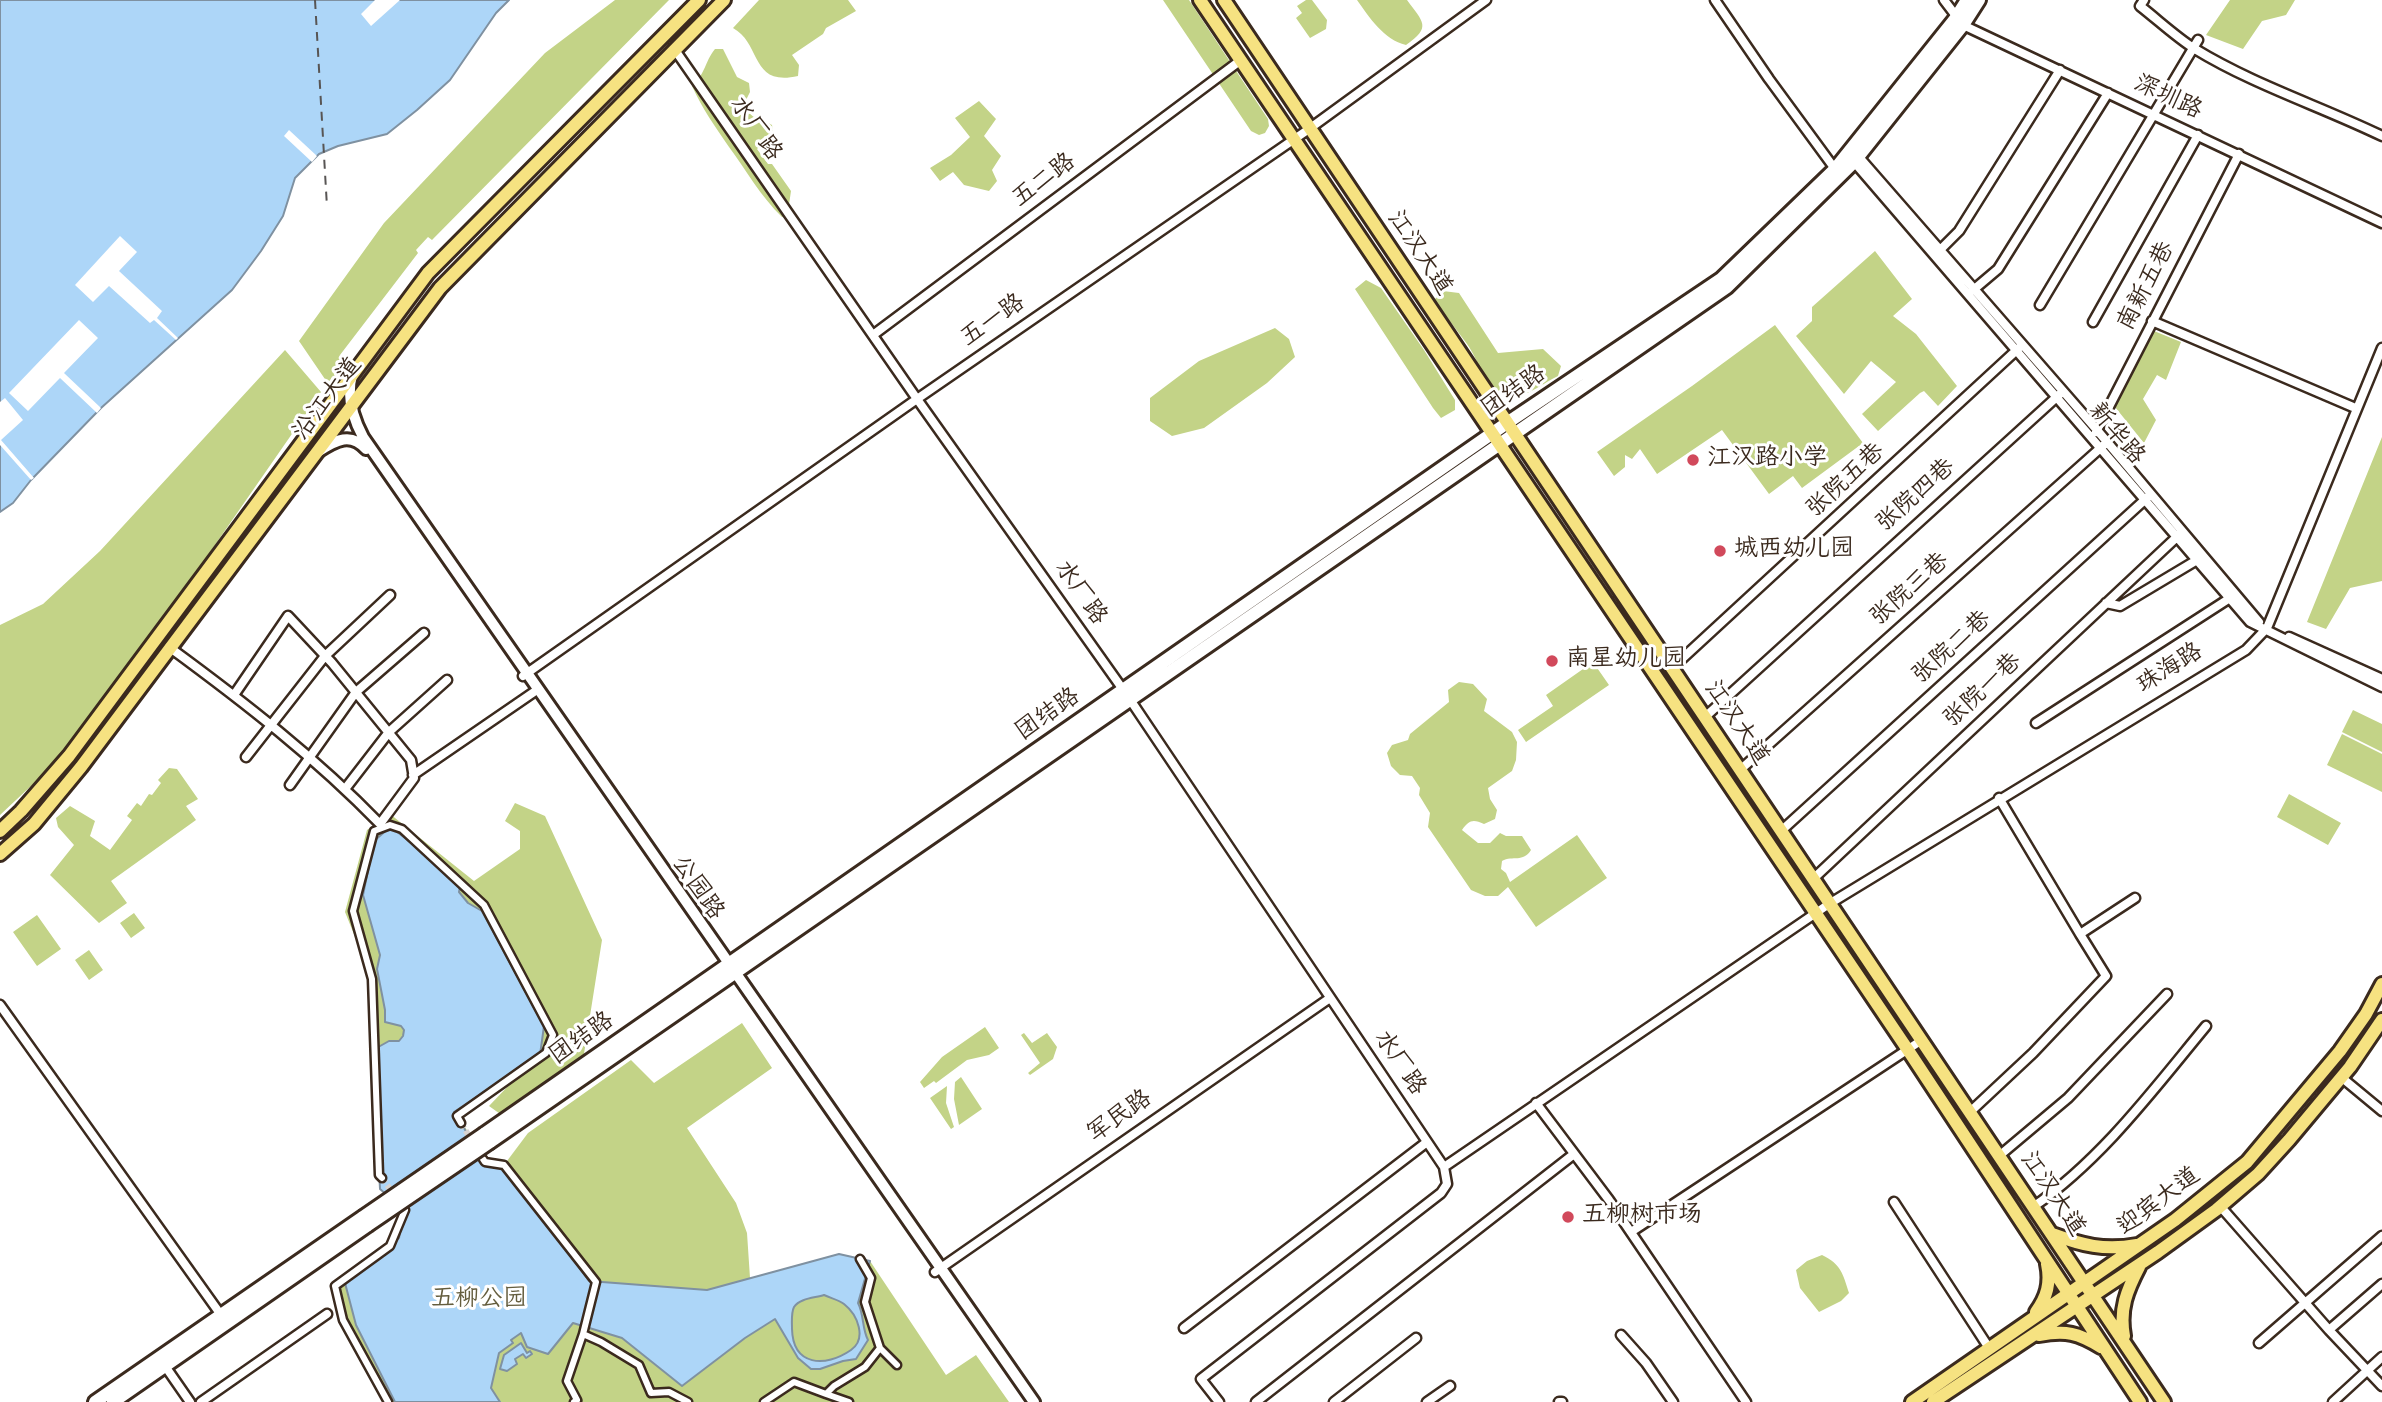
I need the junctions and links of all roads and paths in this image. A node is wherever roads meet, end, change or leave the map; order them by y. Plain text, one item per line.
1 (699, 0) edge
2 (724, 0) edge
3 (1200, 0) edge
4 (1224, 0) edge
5 (1486, 0) edge
6 (1715, 0) edge
7 (1944, 0) edge
8 (1967, 0) edge
9 (1979, 0) edge
10 (2144, 0) edge
11 (1959, 20) junction
12 (2196, 44) junction
13 (675, 50) junction
14 (1241, 60) junction
15 (2060, 70) junction
16 (2108, 93) junction
17 (2154, 114) junction
18 (1309, 129) junction
19 (2198, 135) junction
20 (2382, 136) edge
21 (1294, 139) junction
22 (2239, 154) junction
23 (1856, 159) junction
24 (1835, 169) junction
25 (2382, 223) edge
26 (1938, 252) junction
27 (1971, 291) junction
28 (2040, 306) dead end
29 (2152, 321) junction
30 (2093, 322) dead end
31 (873, 335) junction
32 (2382, 340) edge
33 (2020, 347) junction
34 (2382, 348) edge
35 (353, 374) junction
36 (2060, 393) junction
37 (917, 399) junction
38 (351, 406) junction
39 (2353, 407) junction
40 (1511, 429) junction
41 (2094, 434) junction
42 (1496, 439) junction
43 (2104, 444) junction
44 (314, 455) junction
45 (2147, 496) junction
46 (2179, 533) junction
47 (2197, 560) junction
48 (390, 595) dead end
49 (2230, 598) junction
50 (2106, 603) junction
51 (2264, 628) junction
52 (424, 632) dead end
53 (169, 648) junction
54 (326, 656) junction
55 (1672, 668) junction
56 (525, 674) junction
57 (2382, 679) edge
58 (447, 680) dead end
59 (2382, 687) edge
60 (356, 692) junction
61 (534, 692) junction
62 (1126, 694) junction
63 (234, 695) junction
64 (1705, 717) junction
65 (2036, 723) dead end
66 (271, 724) junction
67 (388, 732) junction
68 (246, 757) dead end
69 (310, 758) junction
70 (1740, 770) junction
71 (414, 775) junction
72 (289, 785) dead end
73 (345, 789) junction
74 (2000, 799) junction
75 (1780, 830) junction
76 (0, 831) edge
77 (0, 854) edge
78 (1812, 878) junction
79 (2135, 898) dead end
80 (1828, 903) junction
81 (1815, 915) junction
82 (2080, 934) junction
83 (731, 969) junction
84 (2382, 984) edge
85 (2166, 994) dead end
86 (1330, 998) junction
87 (0, 1005) edge
88 (2382, 1020) edge
89 (1910, 1024) junction
90 (2206, 1027) dead end
91 (1896, 1033) junction
92 (1922, 1040) junction
93 (1908, 1050) junction
94 (1936, 1061) junction
95 (1922, 1072) junction
96 (2341, 1077) junction
97 (1536, 1103) junction
98 (2382, 1111) edge
99 (1970, 1112) junction
100 (461, 1123) dead end
101 (1427, 1142) junction
102 (1574, 1154) junction
103 (1999, 1156) junction
104 (483, 1158) tunnel mouth
105 (1444, 1167) junction
106 (382, 1178) tunnel mouth
107 (1894, 1202) dead end
108 (2220, 1206) junction
109 (2033, 1207) junction
110 (405, 1210) dead end
111 (366, 1221) junction
112 (1631, 1232) junction
113 (2052, 1234) junction
114 (2382, 1236) edge
115 (2140, 1244) junction
116 (860, 1259) dead end
117 (2047, 1260) junction
118 (2140, 1265) junction
119 (937, 1271) junction
120 (2085, 1283) junction
121 (2382, 1284) edge
122 (2069, 1294) junction
123 (2094, 1296) junction
124 (2304, 1302) junction
125 (2077, 1307) junction
126 (327, 1314) dead end
127 (221, 1315) junction
128 (2029, 1321) junction
129 (1184, 1328) dead end
130 (2329, 1330) junction
131 (583, 1334) junction
132 (1621, 1335) dead end
133 (2032, 1337) junction
134 (1416, 1338) dead end
135 (2126, 1343) junction
136 (2259, 1343) dead end
137 (880, 1348) junction
138 (1989, 1348) junction
139 (2106, 1350) junction
140 (2382, 1357) edge
141 (897, 1365) dead end
142 (165, 1366) junction
143 (2367, 1371) junction
144 (1450, 1386) dead end
145 (2382, 1386) edge
146 (826, 1394) junction
147 (95, 1402) edge
148 (113, 1402) edge
149 (190, 1402) edge
150 (201, 1402) edge
151 (388, 1402) edge
152 (574, 1402) edge
153 (688, 1402) edge
154 (764, 1402) edge
155 (849, 1402) edge
156 (1028, 1402) edge
157 (1034, 1402) edge
158 (1219, 1402) edge
159 (1256, 1402) edge
160 (1334, 1402) edge
161 (1427, 1402) edge
162 (1673, 1402) edge
163 (1746, 1402) edge
164 (1912, 1402) edge
165 (1933, 1402) edge
166 (2140, 1402) edge
167 (2164, 1402) edge
168 (2333, 1402) edge

1 - 35 main road, 沿江大道
2 - 13 main road, 沿江大道
3 - 14 main road, 江汉大道
4 - 18 main road, 江汉大道
5 - 18 street, 五一路
6 - 24 street
7 - 11 street, 深圳路
8 - 11 main road, 团结路
9 - 11 main road, 团结路
10 - 12 street
11 - 15 street, 深圳路
11 - 23 main road, 团结路
11 - 24 main road, 团结路
12 - 17 street
12 - 20 street
13 - 31 street, 水厂路
13 - 38 main road, 沿江大道
14 - 21 main road, 江汉大道
14 - 31 street, 五二路
15 - 16 street, 深圳路
15 - 26 street
16 - 17 street, 深圳路
16 - 27 street
17 - 19 street, 深圳路
17 - 28 street
18 - 21 street, 五一路
18 - 40 main road, 江汉大道
19 - 22 street, 深圳路
19 - 30 street
21 - 37 street, 五一路
21 - 42 main road, 江汉大道
22 - 25 street, 深圳路
22 - 29 street, 南新五巷
23 - 26 street, 新华路
23 - 40 main road, 团结路
24 - 40 main road, 团结路
26 - 27 street, 新华路
27 - 33 street, 新华路
29 - 39 street
29 - 41 street, 南新五巷
31 - 37 street, 水厂路
32 - 39 street, 珠海路
33 - 36 street, 新华路
33 - 55 street, 张院五巷
34 - 51 street, 珠海路
35 - 38 street
35 - 76 main road, 沿江大道
36 - 41 street, 新华路
36 - 64 street, 张院四巷
37 - 56 street, 五一路
37 - 62 street, 水厂路
38 - 44 main road, 沿江大道
38 - 56 street
39 - 51 street, 珠海路
40 - 42 main road, 团结路
40 - 55 main road, 江汉大道
41 - 43 street, 新华路
42 - 62 main road, 团结路
42 - 81 main road, 江汉大道
43 - 45 street, 新华路
43 - 70 street, 张院三巷
44 - 53 main road, 沿江大道
44 - 56 street, 公园路
45 - 46 street, 新华路
45 - 75 street, 张院二巷
46 - 47 street, 新华路
46 - 50 street, 张院一巷
46 - 51 street, 新华路
46 - 78 street, 张院一巷
47 - 49 street, 新华路
47 - 50 street
48 - 54 street
49 - 51 street, 新华路
49 - 65 street
50 - 78 street, 张院一巷
51 - 57 street, 新华路
51 - 59 street, 新华路
51 - 74 street, 珠海路
52 - 60 street
53 - 63 street
53 - 77 main road, 沿江大道
54 - 60 street
54 - 63 street
54 - 66 street
55 - 64 main road, 江汉大道
56 - 61 street, 公园路
56 - 83 street
58 - 67 street
60 - 67 street
60 - 69 street
61 - 71 street
61 - 83 street, 公园路
62 - 83 main road, 团结路
62 - 86 street, 水厂路
63 - 66 street
64 - 70 main road, 江汉大道
66 - 68 street
66 - 69 street
67 - 71 street
67 - 73 street
69 - 72 street
69 - 73 street
70 - 75 main road, 江汉大道
71 - 73 street
74 - 80 street, 珠海路
74 - 82 street
75 - 78 main road, 江汉大道
78 - 80 main road, 江汉大道
79 - 82 street
80 - 81 street, 珠海路
80 - 89 main road, 江汉大道
81 - 91 main road, 江汉大道
81 - 97 street, 珠海路
82 - 99 street
83 - 111 main road, 团结路, bridge
83 - 119 street, 公园路
84 - 115 main road, 迎宾大道
85 - 103 street
86 - 101 street, 水厂路
86 - 119 street, 军民路
87 - 127 street
88 - 96 main road, 迎宾大道
89 - 91 main road
89 - 92 main road, 江汉大道
90 - 109 street
91 - 93 main road, 江汉大道
92 - 93 street
92 - 94 main road, 江汉大道
93 - 95 main road, 江汉大道
93 - 112 street
94 - 95 main road
94 - 99 main road, 江汉大道
95 - 117 main road, 江汉大道
96 - 98 street
96 - 108 main road, 迎宾大道
97 - 102 street
97 - 105 street, 珠海路
99 - 103 main road, 江汉大道
100 - 106 street
101 - 105 street, 水厂路
101 - 129 street
102 - 112 street
102 - 159 street
103 - 109 main road, 江汉大道
104 - 131 street
105 - 158 street
107 - 138 street
108 - 118 main road, 迎宾大道
108 - 124 street
109 - 113 main road, 江汉大道
110 - 151 street
111 - 127 main road, 团结路
111 - 142 main road, 团结路
112 - 163 street
113 - 115 main road
113 - 120 main road, 江汉大道
114 - 124 street
115 - 120 main road, 迎宾大道
116 - 137 street
117 - 122 main road, 江汉大道
117 - 128 main road
118 - 123 main road, 迎宾大道
118 - 135 main road
119 - 156 street, 公园路
119 - 157 street
120 - 122 main road, 迎宾大道
120 - 123 main road, 江汉大道
121 - 130 street
122 - 125 main road, 江汉大道
122 - 128 main road, 迎宾大道
123 - 125 main road, 迎宾大道
123 - 135 main road, 江汉大道
124 - 130 street
124 - 136 street
125 - 133 main road, 迎宾大道
125 - 139 main road, 江汉大道
126 - 150 street
127 - 147 main road, 团结路
128 - 138 main road, 迎宾大道
130 - 143 street
131 - 152 street
131 - 153 street
132 - 162 street
133 - 139 main road
133 - 165 main road, 迎宾大道
134 - 160 street
135 - 167 main road, 江汉大道
137 - 141 street
137 - 146 street
138 - 164 main road, 迎宾大道
139 - 166 main road, 江汉大道
140 - 143 street
142 - 148 main road, 团结路
142 - 149 street
143 - 145 street
143 - 168 street
144 - 161 street
146 - 154 street
146 - 155 street

